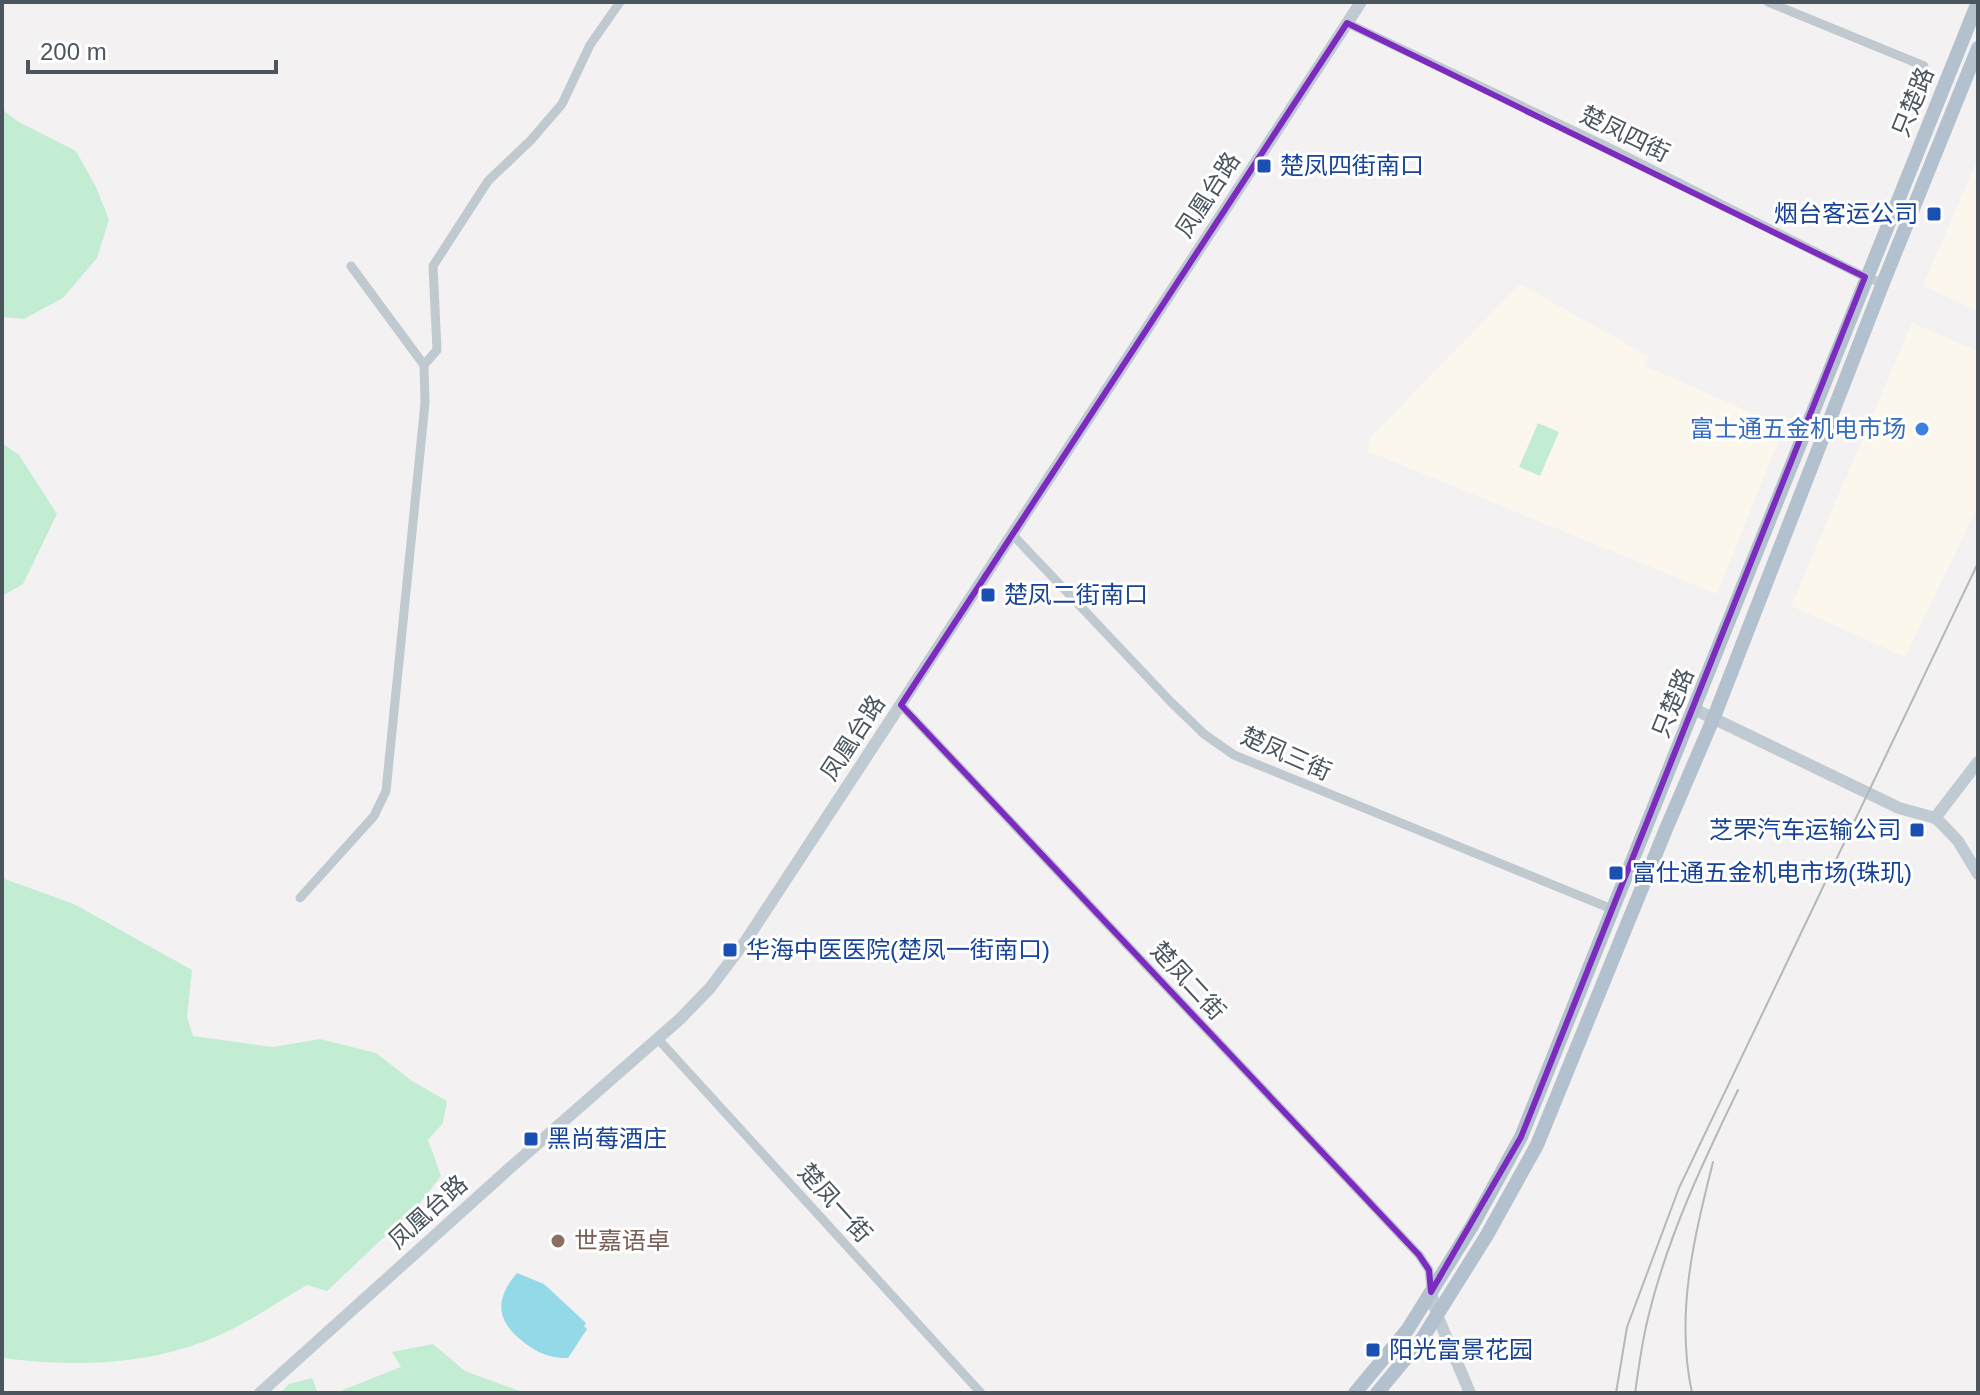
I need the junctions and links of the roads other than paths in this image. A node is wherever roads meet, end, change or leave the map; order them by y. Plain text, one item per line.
1 (620, 2) edge
2 (1361, 2) edge
3 (1768, 2) edge
4 (1978, 2) edge
5 (1347, 23) junction
6 (1978, 48) edge
7 (1924, 66) dead end
8 (351, 266) dead end
9 (1865, 277) junction
10 (1883, 283) junction
11 (424, 365) junction
12 (1012, 534) junction
13 (901, 705) junction
14 (1694, 709) junction
15 (1714, 717) junction
16 (1978, 762) edge
17 (1935, 818) junction
18 (1978, 874) edge
19 (300, 898) dead end
20 (1612, 909) junction
21 (658, 1039) junction
22 (1431, 1292) junction
23 (1437, 1315) junction
24 (978, 1390) edge
25 (260, 1393) edge
26 (965, 1393) edge
27 (1355, 1393) edge
28 (1377, 1393) edge
29 (1470, 1393) edge

1 - 11 street
2 - 5 street, 凤凰台路
3 - 7 street
4 - 9 main road, 只楚路
5 - 9 street, 楚凤四街
5 - 12 street, 凤凰台路
6 - 10 main road, 只楚路
8 - 11 street
9 - 10 street, 楚凤四街
9 - 14 main road, 只楚路
10 - 15 main road, 只楚路
11 - 19 street
12 - 13 street, 凤凰台路
12 - 20 street, 楚凤三街
13 - 21 street, 凤凰台路
13 - 22 street, 楚凤二街
14 - 15 street
14 - 20 main road, 只楚路
15 - 17 street
15 - 23 main road, 只楚路
16 - 17 street
17 - 18 street
20 - 22 main road, 只楚路
21 - 24 street, 楚凤一街
21 - 25 street, 凤凰台路
22 - 23 street
22 - 27 main road, 只楚路
23 - 28 main road, 只楚路
23 - 29 street
24 - 26 street

